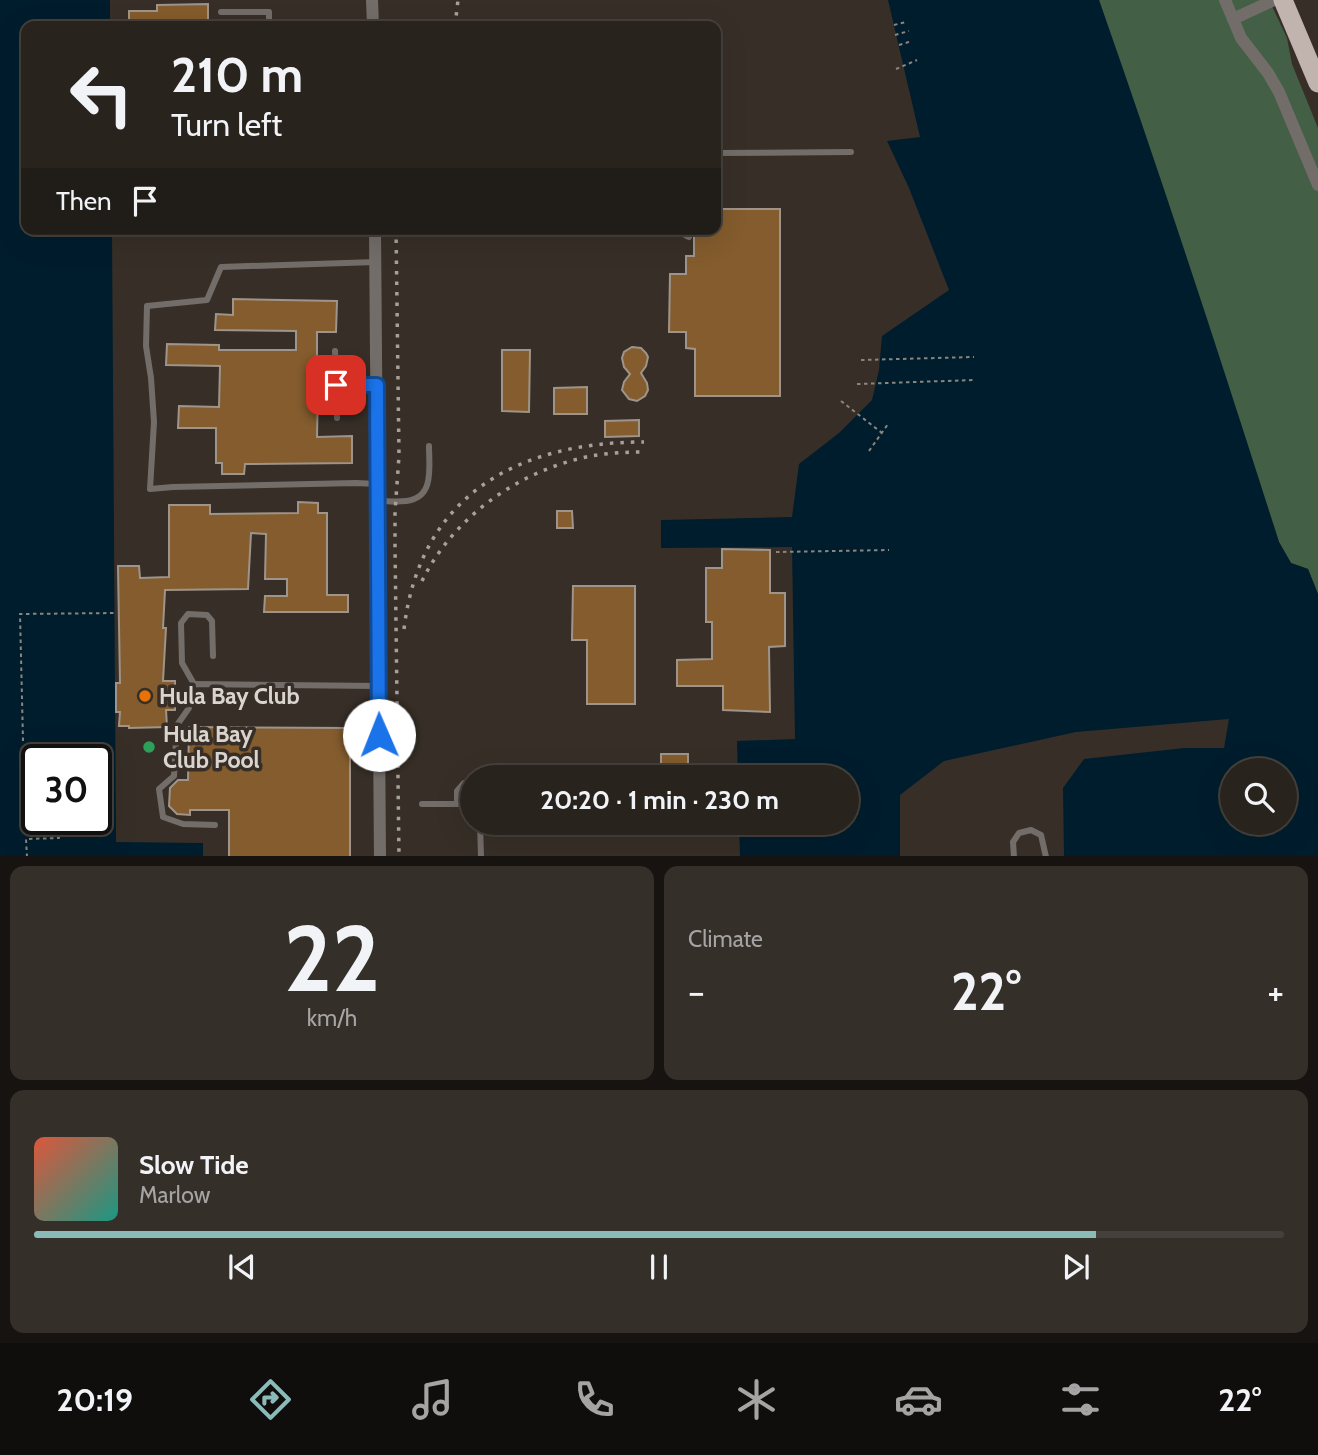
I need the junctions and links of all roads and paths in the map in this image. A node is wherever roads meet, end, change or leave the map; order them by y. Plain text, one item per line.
1 (372, 0) edge
2 (1226, 0) edge
3 (1274, 0) edge
4 (1283, 0) edge
5 (222, 12) dead end
6 (1233, 19) junction
7 (269, 21) edge
8 (373, 21) edge
9 (906, 22) dead end
10 (894, 25) dead end
11 (909, 31) dead end
12 (895, 34) dead end
13 (912, 41) dead end
14 (899, 45) dead end
15 (917, 60) dead end
16 (896, 69) dead end
17 (1318, 83) edge
18 (851, 152) dead end
19 (721, 153) edge
20 (1318, 185) edge
21 (375, 235) edge
22 (685, 235) edge
23 (689, 237) dead end
24 (376, 262) junction
25 (335, 351) dead end
26 (974, 357) dead end
27 (860, 360) dead end
28 (974, 380) dead end
29 (857, 384) dead end
30 (336, 385) junction
31 (377, 385) junction
32 (841, 401) dead end
33 (337, 418) dead end
34 (888, 424) dead end
35 (882, 433) junction
36 (429, 446) dead end
37 (869, 452) dead end
38 (377, 484) junction
39 (377, 501) junction
40 (889, 550) dead end
41 (776, 552) dead end
42 (115, 613) dead end
43 (213, 656) dead end
44 (194, 684) junction
45 (379, 686) junction
46 (23, 741) dead end
47 (460, 788) edge
48 (112, 790) edge
49 (116, 790) dead end
50 (422, 804) dead end
51 (457, 804) joint
52 (215, 825) dead end
53 (59, 835) edge
54 (480, 835) edge
55 (27, 856) edge
56 (380, 856) edge
57 (481, 856) edge
58 (1014, 856) edge
59 (1046, 856) edge

1 - 8 street
2 - 6 street
3 - 6 street
4 - 17 highway
5 - 7 lane
6 - 20 street
9 - 10 path
11 - 12 path
13 - 14 path
15 - 16 path
18 - 19 lane
21 - 24 street
22 - 23 lane
24 - 31 street
24 - 38 lane
25 - 30 lane
26 - 27 path
28 - 29 path
30 - 31 lane
30 - 33 lane
31 - 38 street
32 - 35 path
34 - 35 path
35 - 37 path
36 - 39 lane
38 - 39 street
39 - 45 street
40 - 41 path
42 - 46 path
43 - 44 lane
44 - 45 lane
44 - 52 lane
45 - 56 street
47 - 51 lane
48 - 49 path
50 - 51 lane
53 - 55 path
54 - 57 lane
58 - 59 lane

